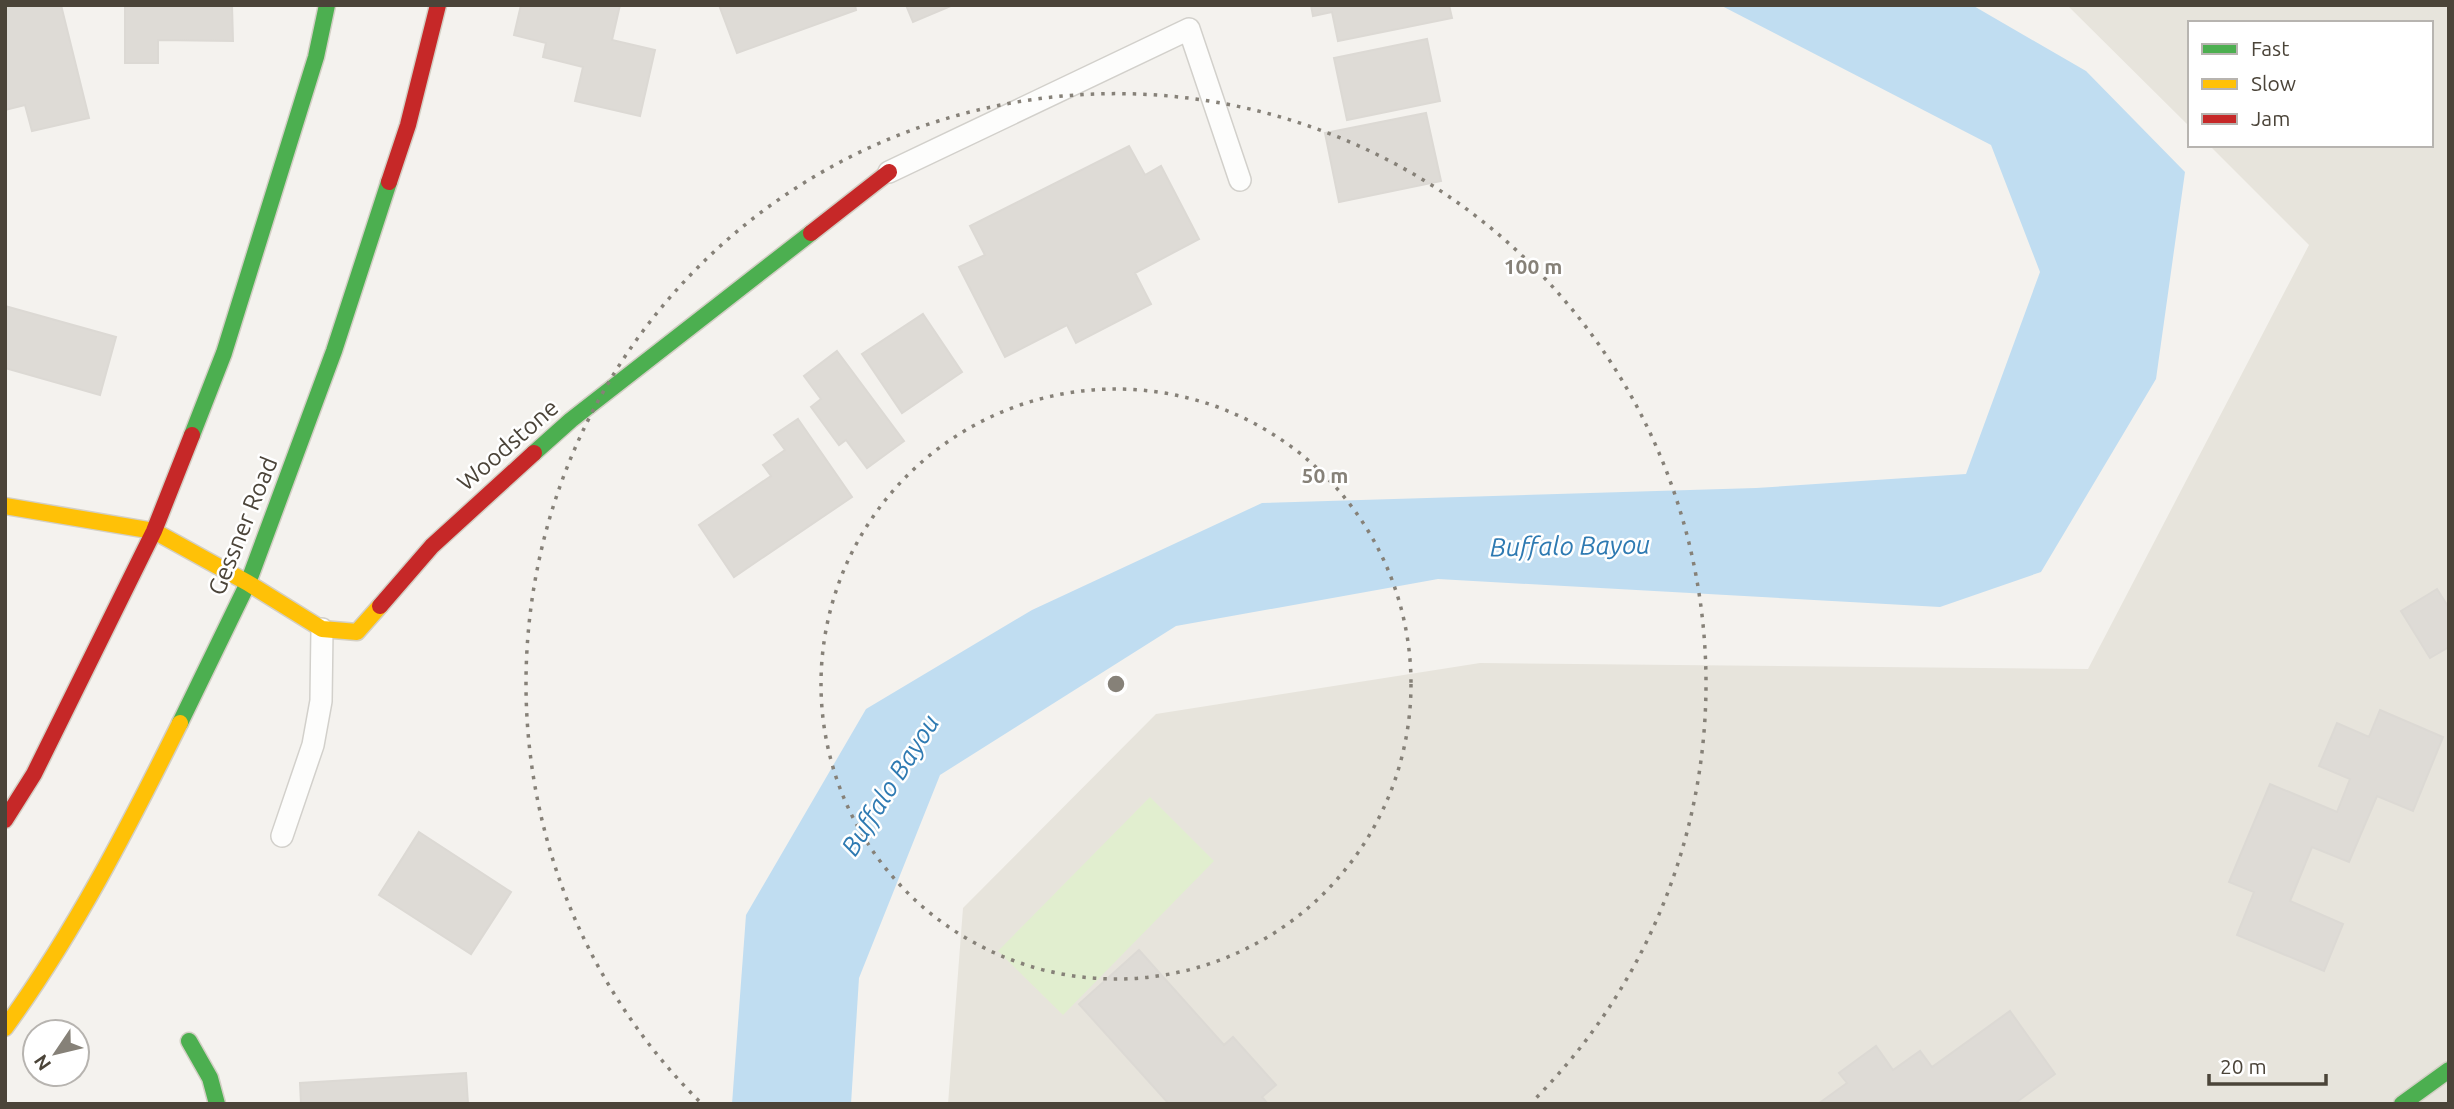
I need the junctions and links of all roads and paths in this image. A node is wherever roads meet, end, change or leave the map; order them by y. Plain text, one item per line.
1 (327, 5) edge
2 (438, 5) edge
3 (889, 172) joint
4 (1240, 180) dead end
5 (5, 506) edge
6 (154, 531) junction
7 (248, 583) junction
8 (322, 629) junction
9 (5, 820) edge
10 (282, 836) dead end
11 (5, 1028) edge
12 (189, 1041) dead end
13 (2449, 1070) edge
14 (217, 1104) edge
15 (2402, 1104) edge

1 - 6 main road
2 - 7 main road, Gessner Road
3 - 4 lane
3 - 8 main road, Woodstone
5 - 6 main road, Woodstone
6 - 7 main road, Woodstone
6 - 9 main road
7 - 8 main road, Woodstone
7 - 11 main road, Gessner Road
8 - 10 lane
12 - 14 main road
13 - 15 main road

